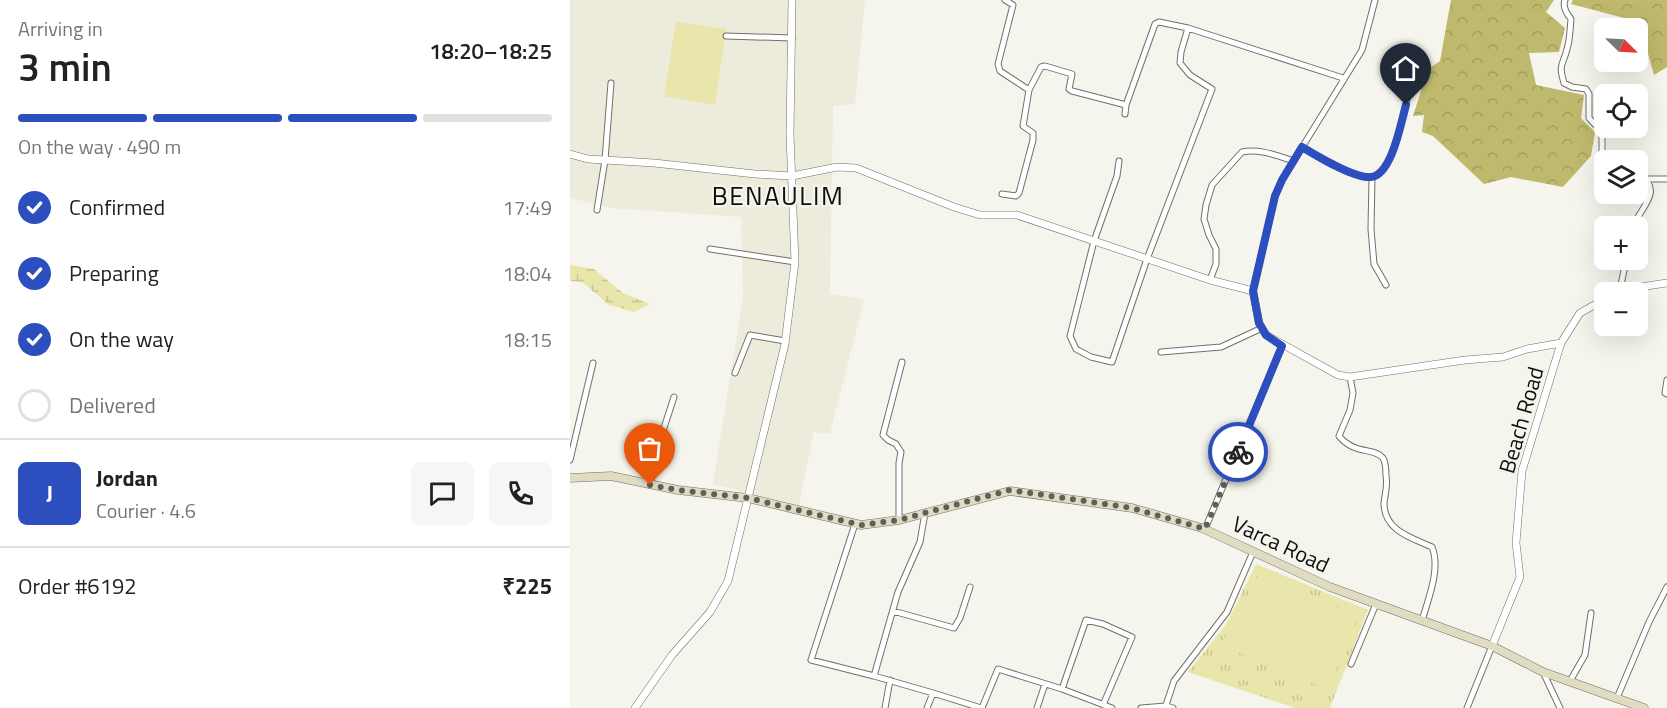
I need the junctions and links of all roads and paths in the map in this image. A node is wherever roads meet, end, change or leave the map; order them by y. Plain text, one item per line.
1 (792, 0) edge
2 (1005, 0) edge
3 (1375, 0) edge
4 (1565, 0) edge
5 (1013, 2) edge
6 (1188, 28) junction
7 (726, 36) dead end
8 (792, 38) junction
9 (1343, 78) junction
10 (611, 83) dead end
11 (1029, 90) junction
12 (1409, 91) dead end
13 (1126, 105) junction
14 (1125, 114) dead end
15 (1302, 147) junction
16 (1602, 150) edge
17 (570, 154) edge
18 (605, 160) junction
19 (1119, 161) dead end
20 (1294, 161) junction
21 (792, 176) junction
22 (1372, 177) junction
23 (1648, 179) edge
24 (1667, 179) edge
25 (1648, 182) edge
26 (1002, 194) dead end
27 (1648, 201) edge
28 (597, 210) dead end
29 (1095, 242) junction
30 (710, 249) dead end
31 (1147, 259) junction
32 (795, 262) junction
33 (1210, 280) junction
34 (1667, 283) edge
35 (1386, 285) dead end
36 (1648, 286) edge
37 (1253, 291) junction
38 (1594, 306) edge
39 (1262, 328) junction
40 (785, 341) junction
41 (1561, 343) junction
42 (1282, 346) junction
43 (1161, 352) dead end
44 (902, 362) dead end
45 (593, 363) dead end
46 (735, 373) dead end
47 (1350, 377) junction
48 (1667, 380) edge
49 (1667, 394) edge
50 (674, 397) dead end
51 (570, 460) edge
52 (570, 478) edge
53 (650, 485) junction
54 (748, 498) junction
55 (925, 513) junction
56 (899, 520) junction
57 (855, 524) junction
58 (1205, 529) junction
59 (1253, 552) junction
60 (970, 587) dead end
61 (1667, 587) edge
62 (1376, 604) junction
63 (893, 611) junction
64 (1591, 613) dead end
65 (1422, 621) junction
66 (1492, 646) junction
67 (1351, 664) dead end
68 (1543, 672) junction
69 (874, 675) junction
70 (890, 680) junction
71 (1570, 681) junction
72 (1045, 684) junction
73 (1062, 689) junction
74 (933, 693) junction
75 (1617, 698) junction
76 (1103, 705) junction
77 (1165, 707) edge
78 (635, 708) edge
79 (885, 708) edge
80 (927, 708) edge
81 (982, 708) edge
82 (1037, 708) edge
83 (1112, 708) edge
84 (1141, 708) edge
85 (1173, 708) edge
86 (1467, 708) edge
87 (1560, 708) edge
88 (1644, 708) edge

1 - 8 street
2 - 5 street
3 - 9 street
4 - 16 street
5 - 11 street
6 - 9 street
6 - 13 street
6 - 31 street
7 - 8 street
8 - 21 street
9 - 15 street
10 - 18 street
11 - 13 street
11 - 26 street
12 - 22 street
13 - 14 street
15 - 20 street
15 - 22 street
17 - 18 street
18 - 21 street
18 - 28 street
19 - 29 street
20 - 33 street
20 - 37 street
21 - 29 street
21 - 32 street
22 - 35 street
23 - 24 street
25 - 27 street
29 - 31 street
29 - 31 street
30 - 32 street
31 - 33 street
32 - 40 street
33 - 37 street
34 - 36 street
37 - 39 street
38 - 41 street, Beach Road
39 - 42 street
39 - 43 street
40 - 46 street
40 - 54 street
41 - 47 street
41 - 66 street, Beach Road
42 - 47 street
42 - 58 street
44 - 56 street
45 - 51 street
47 - 65 street
48 - 49 street
50 - 53 street
52 - 53 main road, Varca Road
53 - 54 main road, Varca Road
54 - 57 main road, Varca Road
54 - 78 street
55 - 56 main road, Varca Road
55 - 58 main road, Varca Road
55 - 63 street
56 - 57 main road, Varca Road
57 - 69 street
58 - 59 main road, Varca Road
59 - 62 main road, Varca Road
59 - 77 street
60 - 63 street
61 - 75 street
62 - 65 main road, Varca Road
62 - 67 street
63 - 69 street
64 - 71 street
65 - 66 main road, Varca Road
66 - 68 main road, Varca Road
66 - 86 street
68 - 71 main road, Varca Road
68 - 87 street
69 - 70 street
70 - 74 street
70 - 79 street
71 - 75 main road, Varca Road
72 - 73 street
72 - 81 street
72 - 82 street
73 - 76 street
73 - 76 street
74 - 80 street
74 - 81 street
75 - 88 main road, Varca Road
76 - 83 street
77 - 84 street
77 - 85 street

